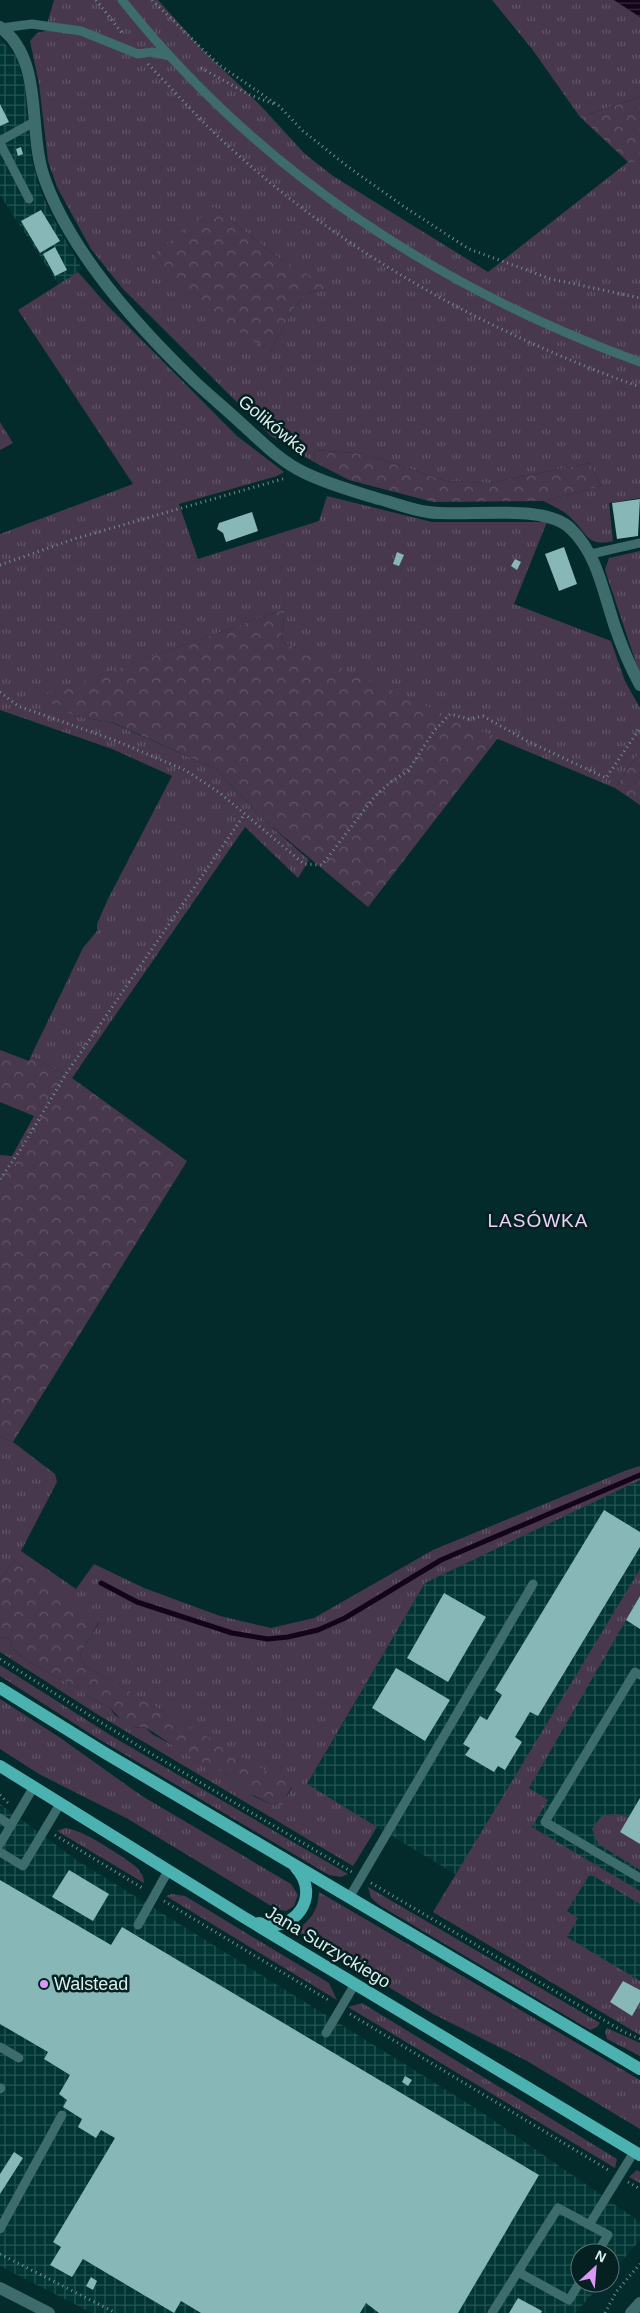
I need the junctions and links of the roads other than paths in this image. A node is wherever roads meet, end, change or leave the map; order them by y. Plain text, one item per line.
1 (122, 0) edge
2 (0, 27) edge
3 (170, 56) junction
4 (34, 122) junction
5 (0, 142) edge
6 (29, 199) dead end
7 (640, 362) edge
8 (640, 543) edge
9 (591, 554) junction
10 (640, 685) edge
11 (533, 1584) dead end
12 (640, 1674) edge
13 (0, 1688) edge
14 (0, 1766) edge
15 (33, 1788) junction
16 (60, 1804) junction
17 (0, 1818) edge
18 (11, 1826) junction
19 (0, 1844) edge
20 (0, 1852) edge
21 (288, 1862) junction
22 (168, 1871) junction
23 (640, 1878) edge
24 (349, 1898) junction
25 (245, 1918) junction
26 (138, 1925) dead end
27 (354, 1984) junction
28 (326, 2033) dead end
29 (0, 2047) edge
30 (19, 2058) dead end
31 (640, 2069) edge
32 (62, 2115) dead end
33 (637, 2154) edge
34 (590, 2225) junction
35 (0, 2228) edge
36 (603, 2243) edge
37 (518, 2272) junction
38 (0, 2288) edge
39 (573, 2293) edge
40 (640, 2303) edge
41 (49, 2313) edge
42 (492, 2313) edge
43 (631, 2313) edge

1 - 3 lane
2 - 3 lane
2 - 4 street, Golikówka
3 - 7 lane
4 - 5 lane
4 - 9 street, Golikówka
5 - 6 lane
8 - 9 lane
9 - 10 street, Golikówka
11 - 24 lane
12 - 23 lane
13 - 21 main road
14 - 15 main road, Jana Surzyckiego
15 - 16 main road, Jana Surzyckiego
15 - 18 lane
16 - 20 lane
16 - 22 main road, Jana Surzyckiego
17 - 18 lane
18 - 19 lane
21 - 24 main road
21 - 25 main road
22 - 25 main road, Jana Surzyckiego
22 - 26 lane
24 - 31 main road
25 - 27 main road, Jana Surzyckiego
27 - 28 lane
27 - 33 main road, Jana Surzyckiego
29 - 30 lane
32 - 35 lane
33 - 34 lane
34 - 36 lane
34 - 37 lane
37 - 39 lane
37 - 42 lane
38 - 41 street
40 - 43 street

